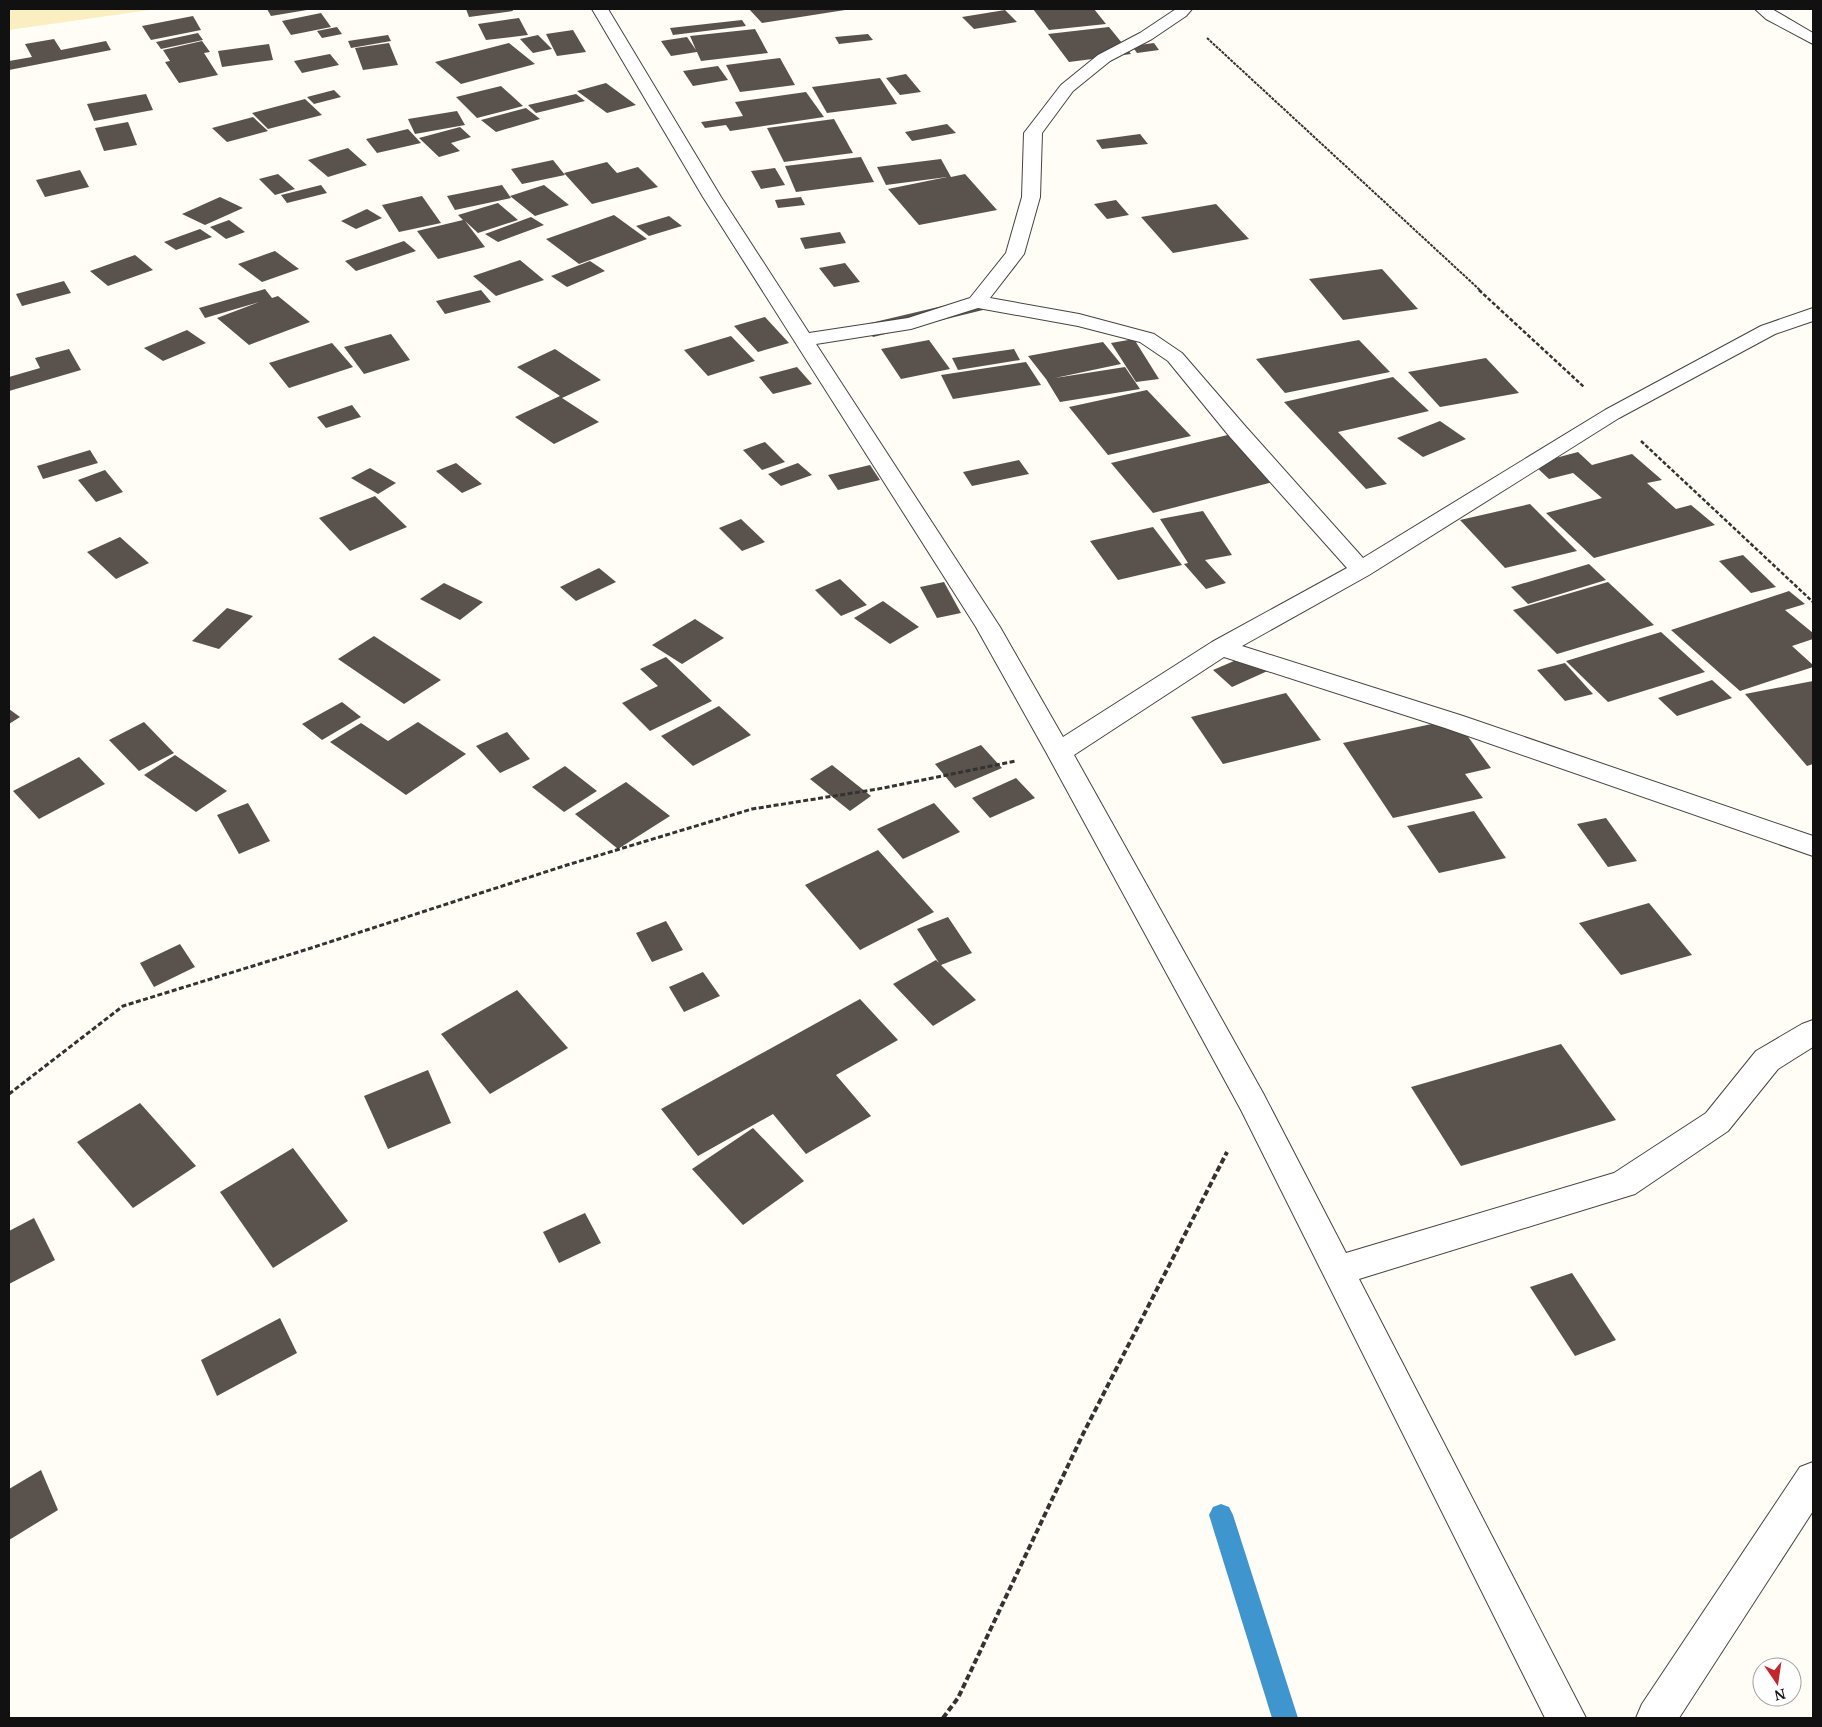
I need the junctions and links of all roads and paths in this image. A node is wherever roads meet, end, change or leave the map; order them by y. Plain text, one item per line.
1 (1762, 9) edge
2 (604, 10) edge
3 (1181, 10) edge
4 (1813, 39) edge
5 (977, 302) junction
6 (1813, 314) edge
7 (804, 340) junction
8 (1612, 414) junction
9 (1361, 570) junction
10 (1813, 602) edge
11 (1221, 648) junction
12 (1060, 752) junction
13 (1813, 846) edge
14 (1813, 1032) edge
15 (9, 1094) edge
16 (1252, 1102) junction
17 (1339, 1270) junction
18 (1813, 1479) edge
19 (942, 1718) edge
20 (1566, 1718) edge
21 (1656, 1718) edge

1 - 4 street
2 - 7 street
3 - 5 street
3 - 8 path
5 - 7 street
5 - 9 street
6 - 8 street
7 - 12 street
8 - 9 street
8 - 10 path
9 - 11 street
11 - 12 street
11 - 13 street
12 - 15 path
12 - 16 street
14 - 17 street
16 - 17 street
16 - 19 path
17 - 20 street
18 - 21 street

